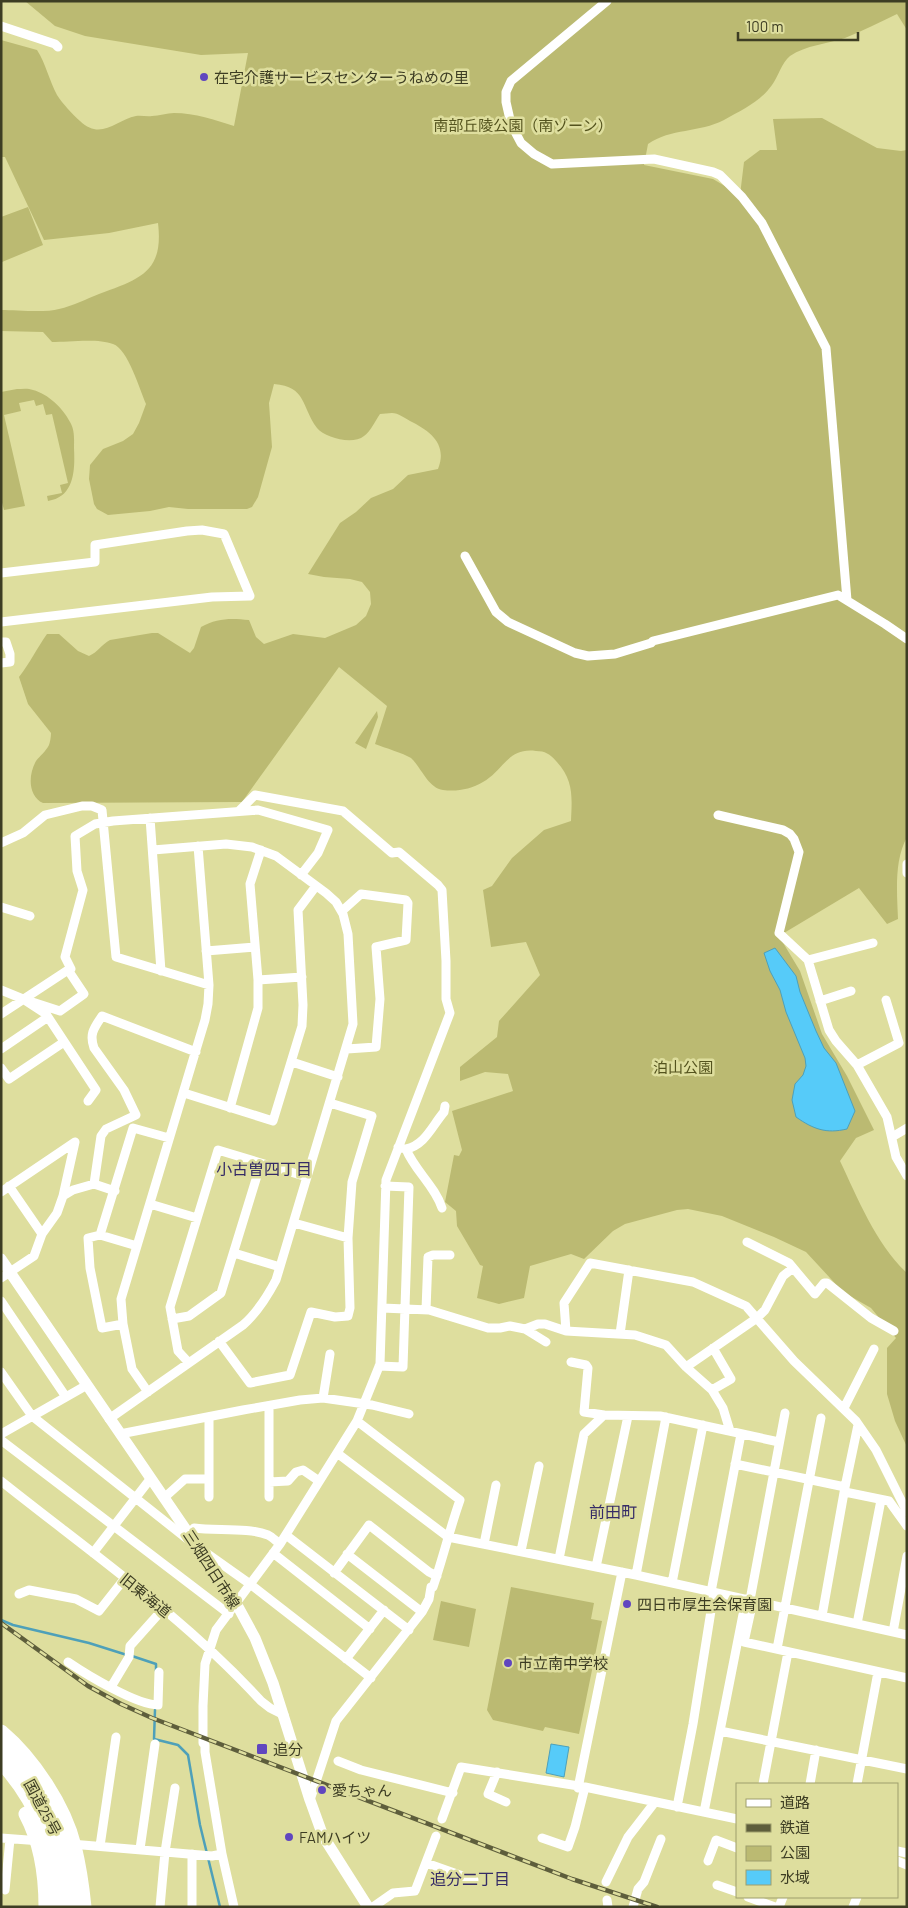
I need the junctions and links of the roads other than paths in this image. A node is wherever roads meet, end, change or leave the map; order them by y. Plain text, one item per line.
1 (607, 1) edge
2 (1, 26) edge
3 (58, 47) dead end
4 (466, 556) dead end
5 (1, 574) edge
6 (847, 600) junction
7 (1, 622) edge
8 (907, 639) edge
9 (1, 642) edge
10 (1, 663) edge
11 (239, 811) junction
12 (718, 815) dead end
13 (150, 818) junction
14 (104, 822) junction
15 (374, 829) dead end
16 (1, 843) edge
17 (198, 846) junction
18 (153, 850) junction
19 (261, 850) junction
20 (399, 852) junction
21 (907, 864) edge
22 (907, 873) edge
23 (301, 875) junction
24 (316, 886) junction
25 (1, 907) edge
26 (342, 911) junction
27 (30, 916) dead end
28 (873, 943) dead end
29 (255, 946) junction
30 (206, 951) junction
31 (808, 960) junction
32 (68, 970) junction
33 (161, 971) junction
34 (302, 977) junction
35 (258, 980) junction
36 (209, 985) junction
37 (1, 990) edge
38 (851, 992) dead end
39 (24, 999) junction
40 (820, 1000) junction
41 (886, 1000) dead end
42 (1, 1014) edge
43 (48, 1017) junction
44 (64, 1042) junction
45 (1, 1049) edge
46 (347, 1049) junction
47 (196, 1052) junction
48 (292, 1062) junction
49 (857, 1065) junction
50 (1, 1068) edge
51 (338, 1077) junction
52 (184, 1093) junction
53 (88, 1101) dead end
54 (330, 1103) junction
55 (445, 1106) dead end
56 (230, 1108) junction
57 (907, 1128) edge
58 (892, 1137) junction
59 (169, 1138) junction
60 (402, 1148) junction
61 (261, 1163) junction
62 (907, 1176) edge
63 (307, 1177) junction
64 (94, 1184) junction
65 (10, 1186) junction
66 (385, 1186) junction
67 (114, 1191) junction
68 (1, 1192) edge
69 (63, 1196) junction
70 (150, 1204) junction
71 (442, 1208) dead end
72 (197, 1218) junction
73 (294, 1223) junction
74 (42, 1234) junction
75 (100, 1234) junction
76 (348, 1238) junction
77 (747, 1242) dead end
78 (137, 1246) junction
79 (234, 1252) junction
80 (450, 1255) dead end
81 (1, 1258) edge
82 (280, 1267) junction
83 (793, 1268) junction
84 (629, 1270) junction
85 (6, 1275) edge
86 (1, 1301) edge
87 (382, 1308) junction
88 (405, 1309) junction
89 (426, 1310) junction
90 (757, 1318) junction
91 (172, 1319) junction
92 (123, 1324) junction
93 (525, 1329) junction
94 (566, 1331) junction
95 (894, 1331) dead end
96 (620, 1334) junction
97 (219, 1341) junction
98 (546, 1342) dead end
99 (713, 1348) junction
100 (874, 1349) dead end
101 (330, 1354) dead end
102 (572, 1362) dead end
103 (189, 1363) junction
104 (379, 1366) junction
105 (686, 1367) junction
106 (1, 1372) edge
107 (87, 1385) junction
108 (712, 1390) junction
109 (148, 1392) junction
110 (66, 1397) junction
111 (323, 1398) junction
112 (365, 1404) junction
113 (269, 1406) junction
114 (844, 1408) junction
115 (784, 1413) dead end
116 (409, 1414) dead end
117 (604, 1415) junction
118 (32, 1416) junction
119 (628, 1416) junction
120 (208, 1417) junction
121 (666, 1417) junction
122 (821, 1418) dead end
123 (110, 1419) junction
124 (357, 1421) junction
125 (703, 1425) junction
126 (858, 1425) junction
127 (730, 1431) junction
128 (1, 1434) edge
129 (120, 1434) junction
130 (741, 1434) junction
131 (1, 1440) edge
132 (779, 1442) junction
133 (337, 1453) junction
134 (735, 1464) junction
135 (539, 1466) dead end
136 (773, 1472) junction
137 (150, 1478) junction
138 (209, 1479) junction
139 (809, 1480) junction
140 (319, 1481) junction
141 (1, 1482) edge
142 (269, 1482) junction
143 (496, 1485) dead end
144 (845, 1490) junction
145 (136, 1497) junction
146 (165, 1497) junction
147 (209, 1497) dead end
148 (270, 1497) dead end
149 (881, 1500) junction
150 (907, 1512) edge
151 (114, 1526) junction
152 (907, 1526) edge
153 (190, 1534) junction
154 (286, 1536) junction
155 (448, 1537) junction
156 (280, 1544) junction
157 (484, 1544) junction
158 (200, 1549) junction
159 (521, 1551) junction
160 (93, 1553) junction
161 (273, 1553) junction
162 (348, 1554) junction
163 (907, 1556) edge
164 (559, 1559) junction
165 (596, 1567) junction
166 (622, 1572) junction
167 (334, 1573) junction
168 (636, 1575) junction
169 (437, 1576) junction
170 (125, 1578) junction
171 (672, 1583) junction
172 (250, 1584) junction
173 (713, 1592) junction
174 (19, 1594) dead end
175 (749, 1600) junction
176 (236, 1603) junction
177 (785, 1608) junction
178 (164, 1609) junction
179 (384, 1610) junction
180 (422, 1612) junction
181 (229, 1614) junction
182 (822, 1616) junction
183 (857, 1624) junction
184 (370, 1628) junction
185 (409, 1630) junction
186 (893, 1632) junction
187 (907, 1635) edge
188 (209, 1648) junction
189 (777, 1649) junction
190 (788, 1652) junction
191 (346, 1659) junction
192 (68, 1662) dead end
193 (159, 1672) dead end
194 (878, 1672) junction
195 (371, 1678) junction
196 (907, 1678) edge
197 (111, 1687) junction
198 (284, 1715) junction
199 (720, 1731) junction
200 (1, 1732) edge
201 (116, 1737) dead end
202 (770, 1741) junction
203 (155, 1744) dead end
204 (1, 1746) edge
205 (816, 1750) junction
206 (862, 1759) junction
207 (338, 1761) dead end
208 (1, 1762) edge
209 (907, 1768) edge
210 (497, 1772) junction
211 (1, 1775) edge
212 (764, 1783) edge
213 (810, 1783) edge
214 (857, 1783) edge
215 (175, 1788) dead end
216 (581, 1788) junction
217 (452, 1793) junction
218 (310, 1800) junction
219 (506, 1802) dead end
220 (654, 1802) junction
221 (677, 1806) junction
222 (704, 1812) junction
223 (442, 1819) dead end
224 (736, 1820) edge
225 (436, 1836) dead end
226 (5, 1838) edge
227 (542, 1838) dead end
228 (661, 1839) dead end
229 (39, 1841) junction
230 (72, 1844) junction
231 (736, 1845) edge
232 (100, 1846) junction
233 (140, 1849) junction
234 (165, 1852) junction
235 (192, 1854) junction
236 (222, 1854) junction
237 (708, 1861) dead end
238 (426, 1863) junction
239 (474, 1880) dead end
240 (606, 1882) dead end
241 (717, 1885) dead end
242 (5, 1890) dead end
243 (736, 1892) edge
244 (751, 1898) edge
245 (46, 1907) edge
246 (60, 1907) edge
247 (72, 1907) edge
248 (84, 1907) edge
249 (160, 1907) edge
250 (192, 1907) edge
251 (234, 1907) edge
252 (368, 1907) edge
253 (372, 1907) edge
254 (633, 1907) edge
255 (774, 1907) edge

1 - 6 street
2 - 3 street
4 - 6 street
5 - 7 street
6 - 8 street
9 - 10 street
11 - 13 street
11 - 20 street
11 - 23 street
12 - 31 street
13 - 14 street
13 - 18 street
14 - 16 street
14 - 32 street
14 - 33 street
15 - 20 street
17 - 18 street
17 - 19 street
17 - 30 street
18 - 33 street
19 - 23 street
19 - 29 street
20 - 60 street
21 - 22 street
23 - 24 street
24 - 26 street
24 - 34 street
25 - 27 street
26 - 46 street
26 - 46 street
28 - 31 street
29 - 30 street
29 - 35 street
30 - 36 street
31 - 40 street
32 - 39 street
32 - 39 street
33 - 36 street
34 - 35 street
34 - 48 street
35 - 56 street
36 - 47 street
37 - 39 street
38 - 40 street
39 - 42 street
39 - 43 street
40 - 49 street
41 - 49 street
43 - 44 street
43 - 45 street
44 - 50 street
44 - 53 street
46 - 51 street
47 - 52 street
47 - 64 street
48 - 51 street
48 - 56 street
49 - 58 street
51 - 54 street
52 - 56 street
52 - 59 street
54 - 63 street
54 - 76 street
55 - 60 street
57 - 58 street
58 - 62 street
59 - 67 street
59 - 70 street
60 - 66 street
60 - 71 street
61 - 63 street
61 - 72 street
61 - 79 street
63 - 73 street
64 - 67 street
64 - 69 street
65 - 68 street
65 - 69 street
65 - 74 street
66 - 87 street
66 - 88 street
67 - 75 street
69 - 74 street
70 - 72 street
70 - 78 street
72 - 91 street
73 - 76 street
73 - 82 street
74 - 85 street
75 - 78 street
75 - 92 street
76 - 97 street
77 - 83 street
78 - 92 street
79 - 82 street
79 - 91 street
80 - 89 street
81 - 85 main road, 三畑四日市線
82 - 97 street
83 - 90 street
83 - 95 street
84 - 90 street
84 - 94 street
84 - 96 street
85 - 107 main road, 三畑四日市線
86 - 110 street
87 - 88 street
87 - 104 street
88 - 89 street
88 - 104 street
89 - 93 street
90 - 99 street
90 - 114 street
91 - 103 street
92 - 109 street
93 - 94 street
93 - 98 street
94 - 96 street
96 - 105 street
97 - 103 street
99 - 105 street
99 - 108 street
100 - 114 street
101 - 111 street
102 - 117 street
103 - 109 street
104 - 112 street
105 - 108 street
106 - 118 street
107 - 110 street
107 - 123 main road, 三畑四日市線
108 - 127 street
109 - 123 street
110 - 118 street
111 - 112 street
111 - 113 street
112 - 116 street
112 - 124 street
113 - 120 street
113 - 142 street
114 - 126 street
115 - 132 street
117 - 119 street
117 - 164 street
118 - 128 street
118 - 145 street
119 - 121 street
119 - 165 street
120 - 129 street
120 - 138 street
121 - 125 street
121 - 168 street
122 - 139 street
123 - 129 main road, 三畑四日市線
124 - 133 street
124 - 155 street
125 - 127 street
125 - 171 street
126 - 144 street
126 - 150 street
127 - 130 street
129 - 137 main road, 三畑四日市線
130 - 132 street
130 - 134 street
131 - 151 street
132 - 136 street
133 - 140 street
133 - 155 street
134 - 136 street
134 - 173 street
135 - 159 street
136 - 139 street
136 - 175 street
137 - 145 street
137 - 146 main road, 三畑四日市線
138 - 146 street
138 - 147 street
139 - 144 street
139 - 177 street
140 - 142 street
140 - 154 street
141 - 160 street, 旧東海道
142 - 148 street
143 - 157 street
144 - 149 street
144 - 182 street
145 - 151 street
145 - 158 street
146 - 153 main road, 三畑四日市線
149 - 152 street
149 - 183 street
151 - 160 street
151 - 181 street
153 - 156 street
153 - 158 main road, 三畑四日市線
154 - 156 street
154 - 167 street
155 - 157 street
155 - 169 street
156 - 161 street
157 - 159 street
158 - 172 street
158 - 176 main road, 三畑四日市線
159 - 164 street
160 - 170 street, 旧東海道
161 - 172 street
161 - 184 street
162 - 167 street
162 - 169 street
162 - 180 street
163 - 186 street
164 - 165 street
165 - 166 street
166 - 168 street
166 - 216 street
167 - 179 street
168 - 171 street
169 - 180 street
170 - 174 street
170 - 178 street, 旧東海道
171 - 173 street
172 - 176 street
172 - 191 street
173 - 175 street
173 - 221 street
175 - 177 street
175 - 189 street
175 - 199 street
176 - 181 street
176 - 198 main road, 三畑四日市線
177 - 182 street
177 - 189 street
178 - 188 street, 旧東海道
178 - 197 street
179 - 184 street
179 - 185 street
180 - 185 street
181 - 188 street
182 - 183 street
183 - 186 street
184 - 191 street
185 - 195 street
186 - 187 street
188 - 198 street, 旧東海道
188 - 236 street
189 - 190 street
190 - 194 street
190 - 202 street
191 - 195 street
192 - 197 street
193 - 197 street
194 - 196 street
194 - 206 street
195 - 218 street
198 - 218 main road, 三畑四日市線
199 - 202 street
199 - 222 street
200 - 230 highway
201 - 232 street
202 - 205 street
202 - 212 street
203 - 233 street
204 - 247 highway, 国道25号
205 - 206 street
205 - 213 street
206 - 209 street
206 - 214 street
207 - 217 street
208 - 246 highway, 国道25号
210 - 216 street
210 - 217 street
210 - 219 street
211 - 229 highway
215 - 234 street
216 - 220 street
216 - 227 street
217 - 223 street
218 - 252 main road, 三畑四日市線
220 - 221 street
220 - 240 street
221 - 222 street
222 - 224 street
225 - 238 street
226 - 229 street
226 - 242 street
228 - 254 street
229 - 245 highway
230 - 232 street
230 - 248 highway
231 - 237 street
232 - 233 street
233 - 234 street
234 - 235 street
234 - 249 street
235 - 236 street
235 - 250 street
236 - 251 street
238 - 239 street
238 - 253 street
241 - 243 street
244 - 255 street

